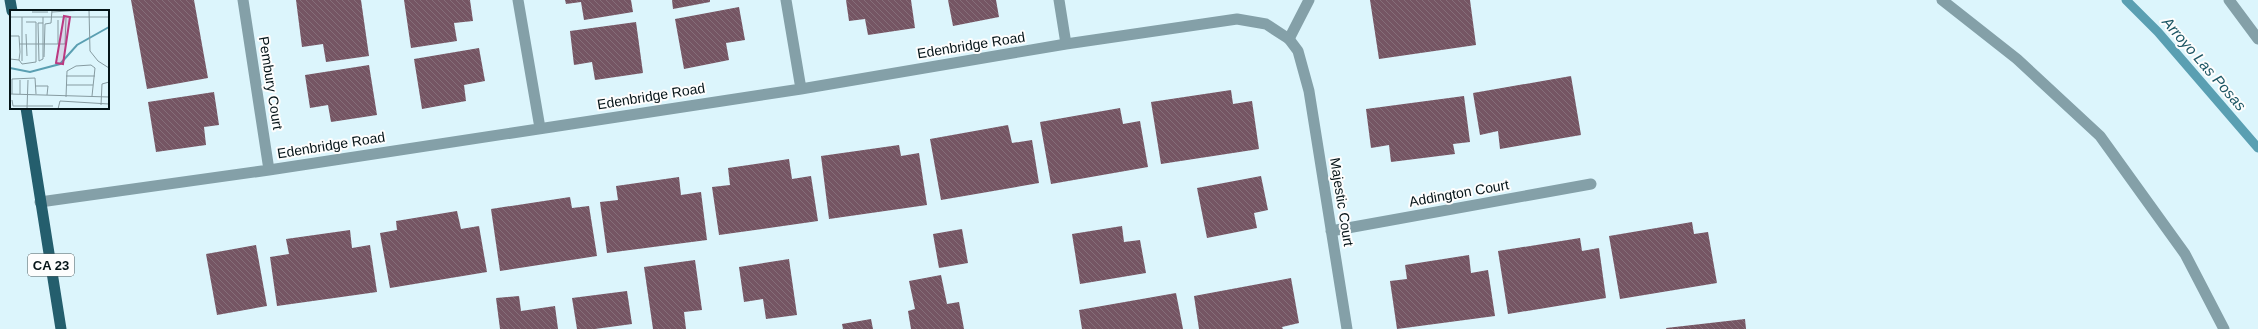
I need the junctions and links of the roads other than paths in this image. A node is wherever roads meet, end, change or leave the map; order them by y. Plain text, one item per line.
1 (10, 0) edge
2 (243, 0) edge
3 (518, 0) edge
4 (786, 0) edge
5 (1059, 0) edge
6 (1309, 0) edge
7 (1942, 0) edge
8 (2229, 0) edge
9 (12, 10) edge
10 (1266, 24) joint
11 (1289, 39) junction
12 (2258, 39) edge
13 (1066, 44) junction
14 (801, 89) junction
15 (26, 109) edge
16 (540, 128) junction
17 (269, 170) junction
18 (1591, 184) dead end
19 (40, 202) junction
20 (1331, 231) junction
21 (61, 329) edge
22 (1347, 329) edge
23 (2224, 329) edge

1 - 9 main road
2 - 17 street, Pembury Court
3 - 16 street
4 - 14 street
5 - 13 street
6 - 11 street
7 - 23 street
8 - 12 street
10 - 11 street, Majestic Court
10 - 13 street, Edenbridge Road
11 - 20 street, Majestic Court
13 - 14 street, Edenbridge Road
14 - 16 street, Edenbridge Road
15 - 19 main road, CA 23
16 - 17 street, Edenbridge Road
17 - 19 street, Edenbridge Road
18 - 20 street, Addington Court
19 - 21 main road, CA 23
20 - 22 street, Majestic Court

